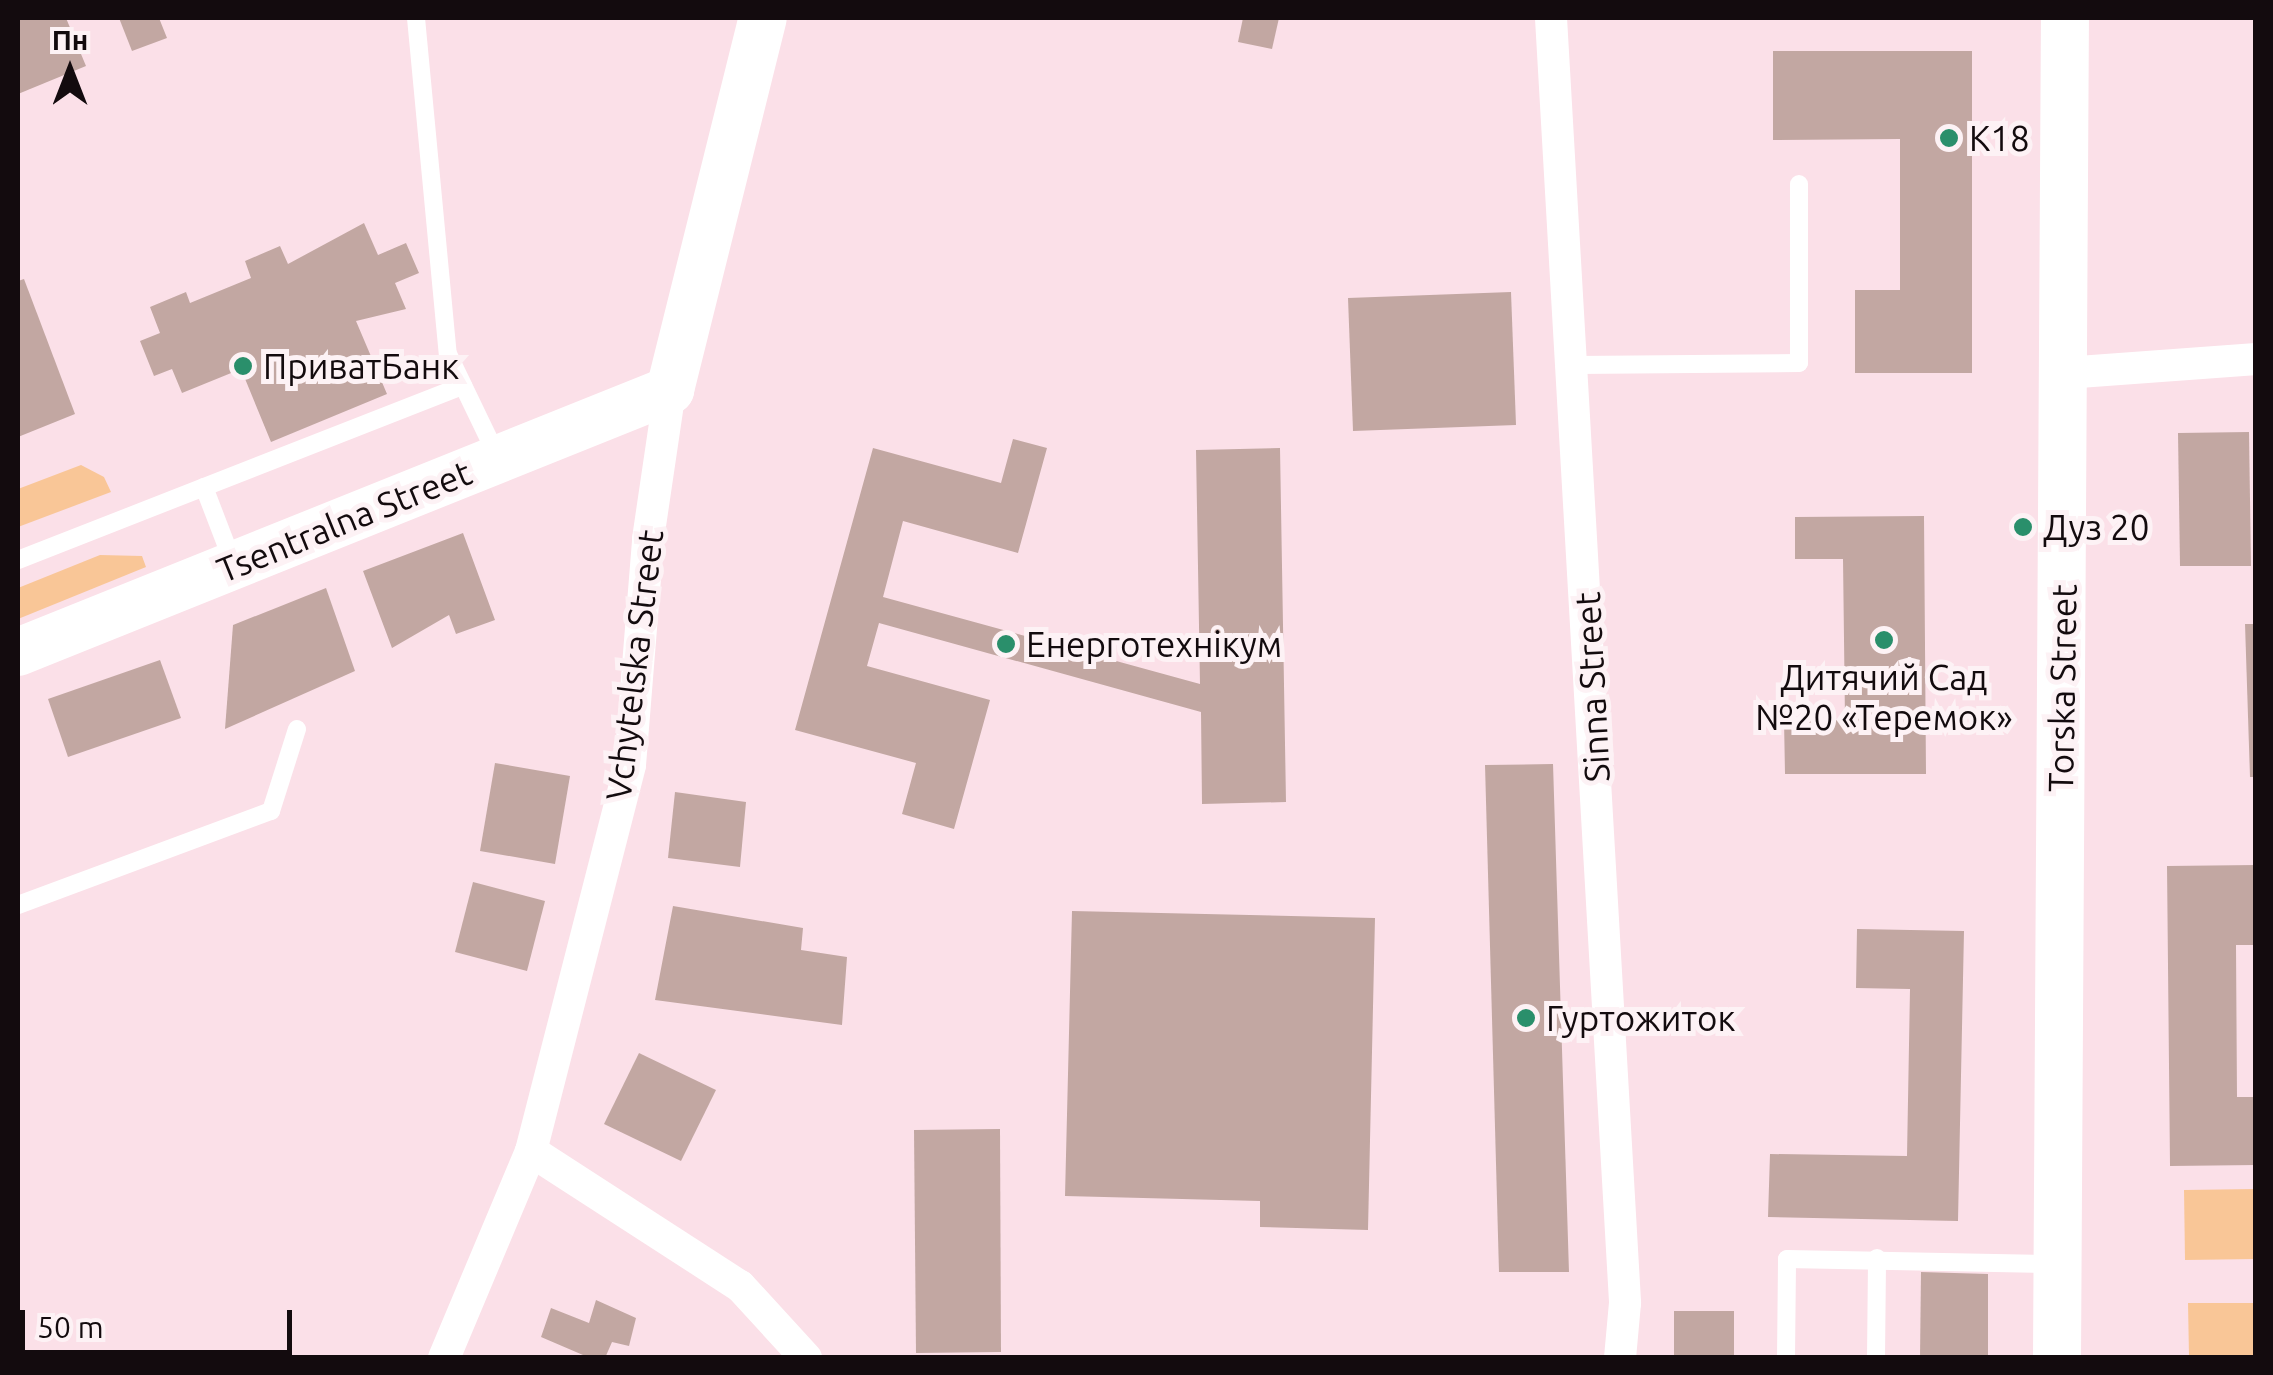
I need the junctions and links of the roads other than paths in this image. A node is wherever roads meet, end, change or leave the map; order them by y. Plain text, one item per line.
1 (416, 18) edge
2 (763, 18) edge
3 (1551, 18) edge
4 (2066, 18) edge
5 (1799, 184) dead end
6 (2256, 359) edge
7 (1576, 364) junction
8 (2064, 373) junction
9 (463, 386) junction
10 (670, 390) junction
11 (499, 459) junction
12 (204, 487) junction
13 (18, 560) edge
14 (234, 566) junction
15 (18, 652) edge
16 (297, 729) dead end
17 (18, 905) edge
18 (531, 1151) junction
19 (1877, 1258) junction
20 (2056, 1264) junction
21 (444, 1358) edge
22 (806, 1358) edge
23 (1620, 1358) edge
24 (1786, 1358) edge
25 (1876, 1358) edge
26 (2056, 1358) edge

1 - 9 lane
2 - 10 main road, Vchytelska Street
3 - 7 street, Sinna Street
4 - 8 main road, Torska Street
5 - 7 lane
6 - 8 street
7 - 23 street, Sinna Street
8 - 20 main road, Torska Street
9 - 11 lane
9 - 12 lane
10 - 11 main road, Tsentralna Street
10 - 18 street, Vchytelska Street
11 - 14 main road, Tsentralna Street
12 - 13 lane
12 - 14 lane
14 - 15 main road, Tsentralna Street
16 - 17 lane
18 - 21 street, Vchytelska Street
18 - 22 street
19 - 20 lane
19 - 24 lane
19 - 25 lane
20 - 26 main road, Torska Street

